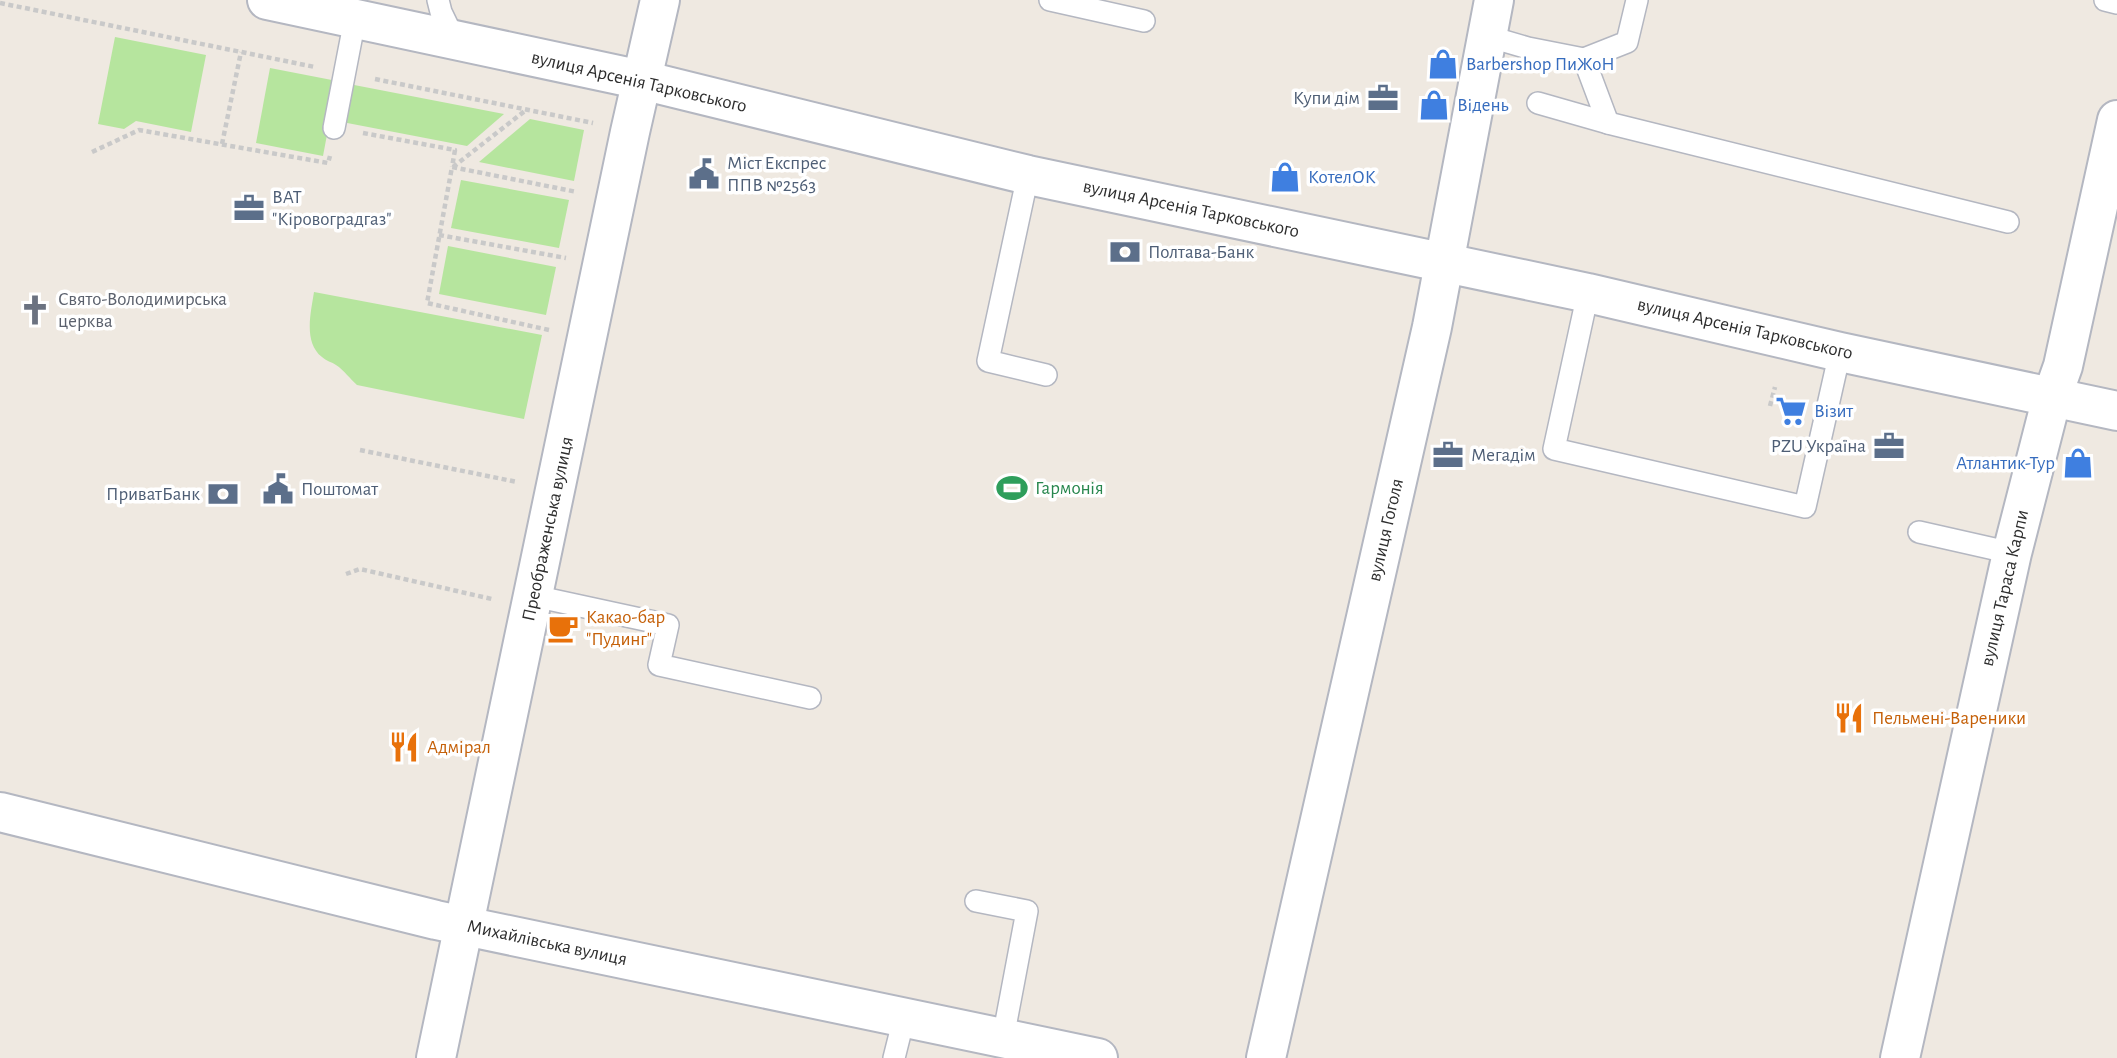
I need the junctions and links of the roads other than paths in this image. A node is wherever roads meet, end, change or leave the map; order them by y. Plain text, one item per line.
1 (267, 0) edge
2 (438, 0) edge
3 (660, 0) edge
4 (1050, 0) edge
5 (1637, 0) edge
6 (2105, 0) edge
7 (2117, 3) edge
8 (1490, 18) edge
9 (355, 19) junction
10 (1144, 21) dead end
11 (456, 41) junction
12 (1584, 59) junction
13 (642, 80) junction
14 (1538, 103) dead end
15 (2117, 120) edge
16 (1608, 123) junction
17 (334, 128) road end
18 (1028, 175) junction
19 (2008, 222) dead end
20 (1444, 263) junction
21 (1588, 293) junction
22 (1840, 352) junction
23 (1046, 375) dead end
24 (2052, 397) junction
25 (2117, 411) edge
26 (1919, 532) dead end
27 (2012, 553) junction
28 (534, 596) junction
29 (810, 698) dead end
30 (0, 812) edge
31 (976, 901) dead end
32 (464, 925) junction
33 (904, 1018) junction
34 (1003, 1038) junction
35 (436, 1058) edge
36 (894, 1058) edge
37 (1098, 1058) edge
38 (1266, 1058) edge
39 (1900, 1058) edge

1 - 9 street, вулиця Арсенія Тарковського
2 - 11 lane
3 - 13 street, Преображенська вулиця
4 - 10 lane
5 - 12 lane
6 - 7 lane
8 - 12 lane
8 - 20 street, вулиця Гоголя
9 - 11 street, вулиця Арсенія Тарковського
9 - 17 lane
11 - 13 street, вулиця Арсенія Тарковського
12 - 16 lane
13 - 18 street, вулиця Арсенія Тарковського
13 - 28 street, Преображенська вулиця
14 - 16 lane
15 - 24 street, вулиця Тараса Карпи
16 - 19 lane
18 - 20 street, вулиця Арсенія Тарковського
18 - 23 lane
20 - 21 street, вулиця Арсенія Тарковського
20 - 38 street, вулиця Гоголя
21 - 22 street, вулиця Арсенія Тарковського
21 - 22 lane
22 - 24 street, вулиця Арсенія Тарковського
24 - 25 street, вулиця Арсенія Тарковського
24 - 27 street, вулиця Тараса Карпи
26 - 27 lane
27 - 39 street, вулиця Тараса Карпи
28 - 29 lane
28 - 32 street, Преображенська вулиця
30 - 32 street, Михайлівська вулиця
31 - 34 lane
32 - 33 street, Михайлівська вулиця
32 - 35 street, Преображенська вулиця
33 - 34 street, Михайлівська вулиця
33 - 36 lane
34 - 37 street, Михайлівська вулиця

